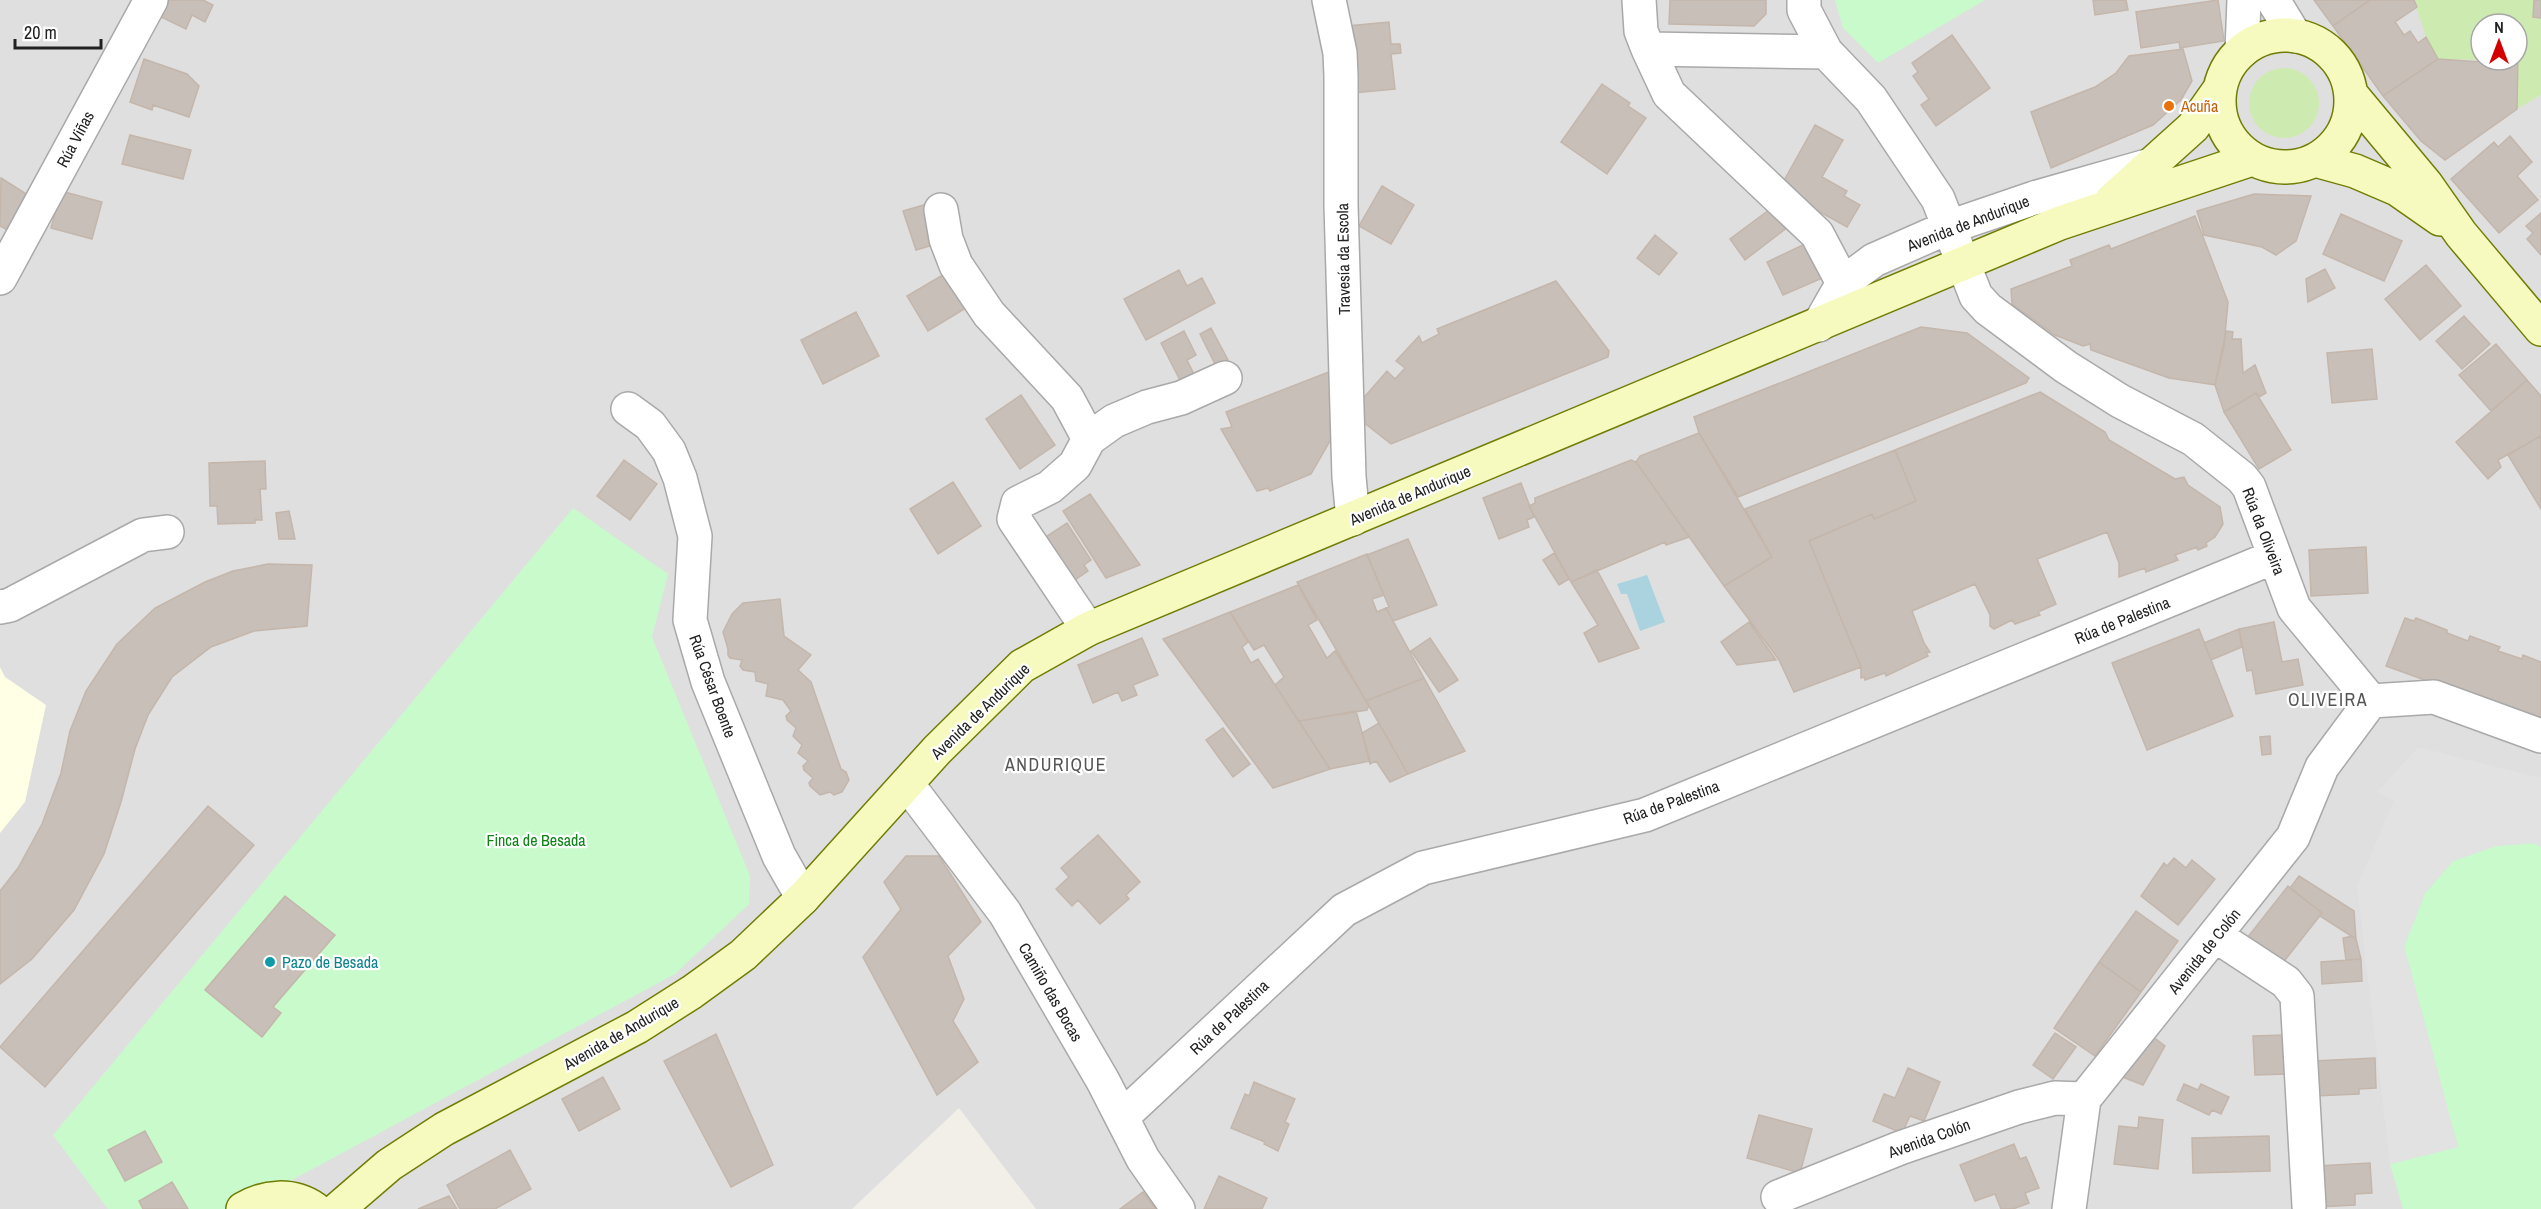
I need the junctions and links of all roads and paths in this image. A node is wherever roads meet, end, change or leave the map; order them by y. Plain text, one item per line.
1 (151, 0) edge
2 (1329, 0) edge
3 (1639, 0) edge
4 (1804, 0) edge
5 (2244, 0) edge
6 (2273, 0) edge
7 (2295, 36) junction
8 (1648, 49) junction
9 (2242, 51) junction
10 (1826, 52) junction
11 (2219, 90) junction
12 (2351, 94) junction
13 (2252, 159) junction
14 (2315, 160) junction
15 (2147, 166) junction
16 (2105, 206) junction
17 (941, 210) dead end
18 (1949, 228) junction
19 (2461, 234) junction
20 (5, 258) edge
21 (1964, 262) junction
22 (1843, 283) junction
23 (1819, 325) junction
24 (2541, 329) edge
25 (1225, 378) dead end
26 (628, 409) dead end
27 (1089, 439) junction
28 (1353, 519) junction
29 (167, 532) dead end
30 (2274, 557) junction
31 (0, 607) edge
32 (1088, 628) junction
33 (2370, 701) junction
34 (2541, 736) edge
35 (908, 785) junction
36 (803, 898) junction
37 (2216, 936) junction
38 (2084, 1100) junction
39 (1122, 1117) junction
40 (1778, 1197) dead end
41 (2309, 1206) dead end
42 (243, 1209) edge
43 (315, 1209) edge
44 (338, 1209) edge
45 (1178, 1209) edge
46 (2069, 1209) edge

1 - 20 street, Rúa Viñas
2 - 28 street, Travesía da Escola
3 - 8 street
4 - 10 street, Rúa da Oliveira
5 - 9 street
6 - 7 street
7 - 9 main road
7 - 12 main road
8 - 10 street
8 - 22 street
9 - 11 main road
10 - 18 street, Rúa da Oliveira
11 - 13 main road
11 - 15 main road
12 - 14 main road
12 - 19 main road
13 - 14 main road
13 - 16 main road, Avenida de Andurique
14 - 19 main road
15 - 16 main road
15 - 18 street, Avenida de Andurique
16 - 21 main road, Avenida de Andurique
17 - 27 street
18 - 21 street, Rúa da Oliveira
18 - 22 street, Avenida de Andurique
19 - 24 main road
21 - 23 main road, Avenida de Andurique
21 - 30 street, Rúa da Oliveira
22 - 23 street, Avenida de Andurique
23 - 28 main road, Avenida de Andurique
25 - 27 street
26 - 36 street, Rúa César Boente
27 - 32 street
28 - 32 main road, Avenida de Andurique
29 - 31 street
30 - 33 street, Rúa da Oliveira
30 - 39 street, Rúa de Palestina
32 - 35 main road, Avenida de Andurique
33 - 34 street
33 - 37 street, Avenida de Colón
35 - 36 main road, Avenida de Andurique
35 - 39 street, Camiño das Bocas
36 - 44 main road, Avenida de Andurique
37 - 38 street, Avenida de Colón
37 - 41 street
38 - 40 street, Avenida Colón
38 - 46 street
39 - 45 street, Camiño das Bocas
42 - 43 main road

